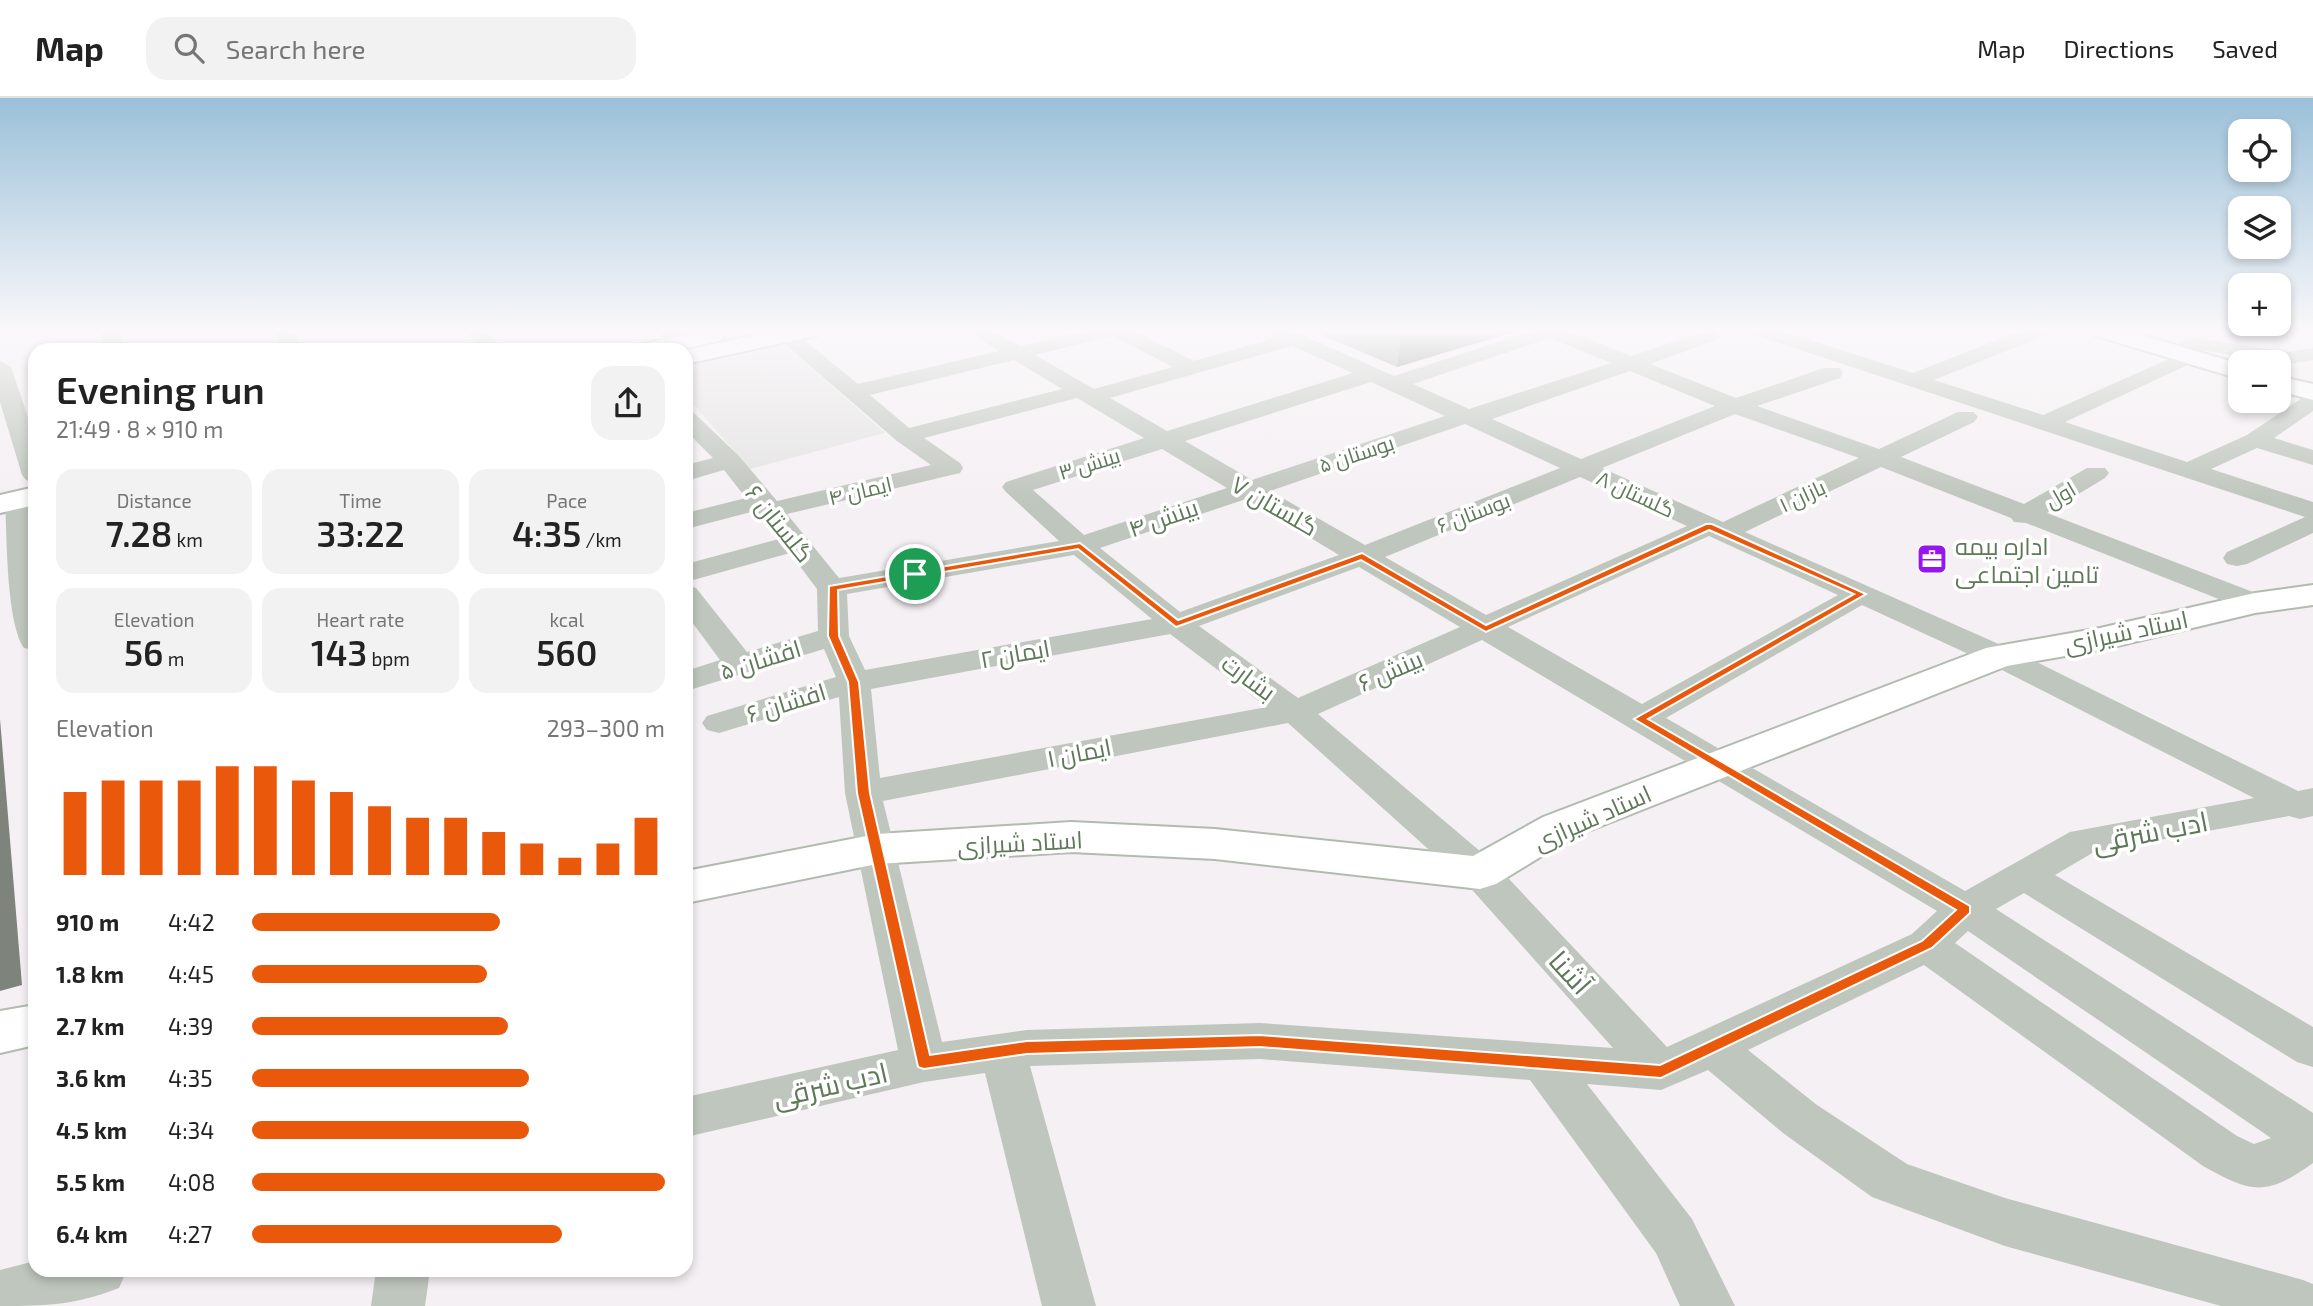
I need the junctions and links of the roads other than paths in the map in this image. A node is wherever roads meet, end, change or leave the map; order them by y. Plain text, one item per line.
1 (9, 386) edge
2 (846, 386) edge
3 (878, 386) edge
4 (1072, 386) edge
5 (1118, 386) edge
6 (1358, 386) edge
7 (1395, 386) edge
8 (1567, 386) edge
9 (1685, 386) edge
10 (1793, 386) edge
11 (1929, 386) edge
12 (2103, 386) edge
13 (2291, 386) edge
14 (854, 392) junction
15 (2313, 392) edge
16 (1085, 394) junction
17 (2313, 401) edge
18 (1735, 406) junction
19 (1464, 417) junction
20 (1966, 417) dead end
21 (2045, 423) junction
22 (27, 426) edge
23 (693, 429) edge
24 (905, 436) junction
25 (1164, 440) junction
26 (2255, 440) junction
27 (1881, 458) junction
28 (2313, 458) edge
29 (730, 461) junction
30 (1584, 468) junction
31 (2189, 470) junction
32 (693, 471) edge
33 (2096, 473) dead end
34 (28, 482) edge
35 (1014, 487) joint
36 (1247, 489) junction
37 (13, 496) edge
38 (766, 506) junction
39 (2313, 510) edge
40 (2023, 516) junction
41 (693, 520) edge
42 (2313, 523) edge
43 (1716, 529) junction
44 (796, 543) junction
45 (28, 545) edge
46 (1080, 546) junction
47 (1362, 556) junction
48 (2237, 558) dead end
49 (693, 571) edge
50 (832, 588) junction
51 (1861, 594) junction
52 (2313, 595) edge
53 (693, 603) edge
54 (2255, 603) junction
55 (1176, 624) junction
56 (1486, 629) junction
57 (834, 636) junction
58 (1999, 656) junction
59 (741, 666) junction
60 (693, 679) edge
61 (854, 682) junction
62 (1295, 712) junction
63 (1640, 719) junction
64 (719, 723) dead end
65 (1717, 765) junction
66 (863, 793) junction
67 (2307, 806) edge
68 (877, 849) junction
69 (1480, 873) junction
70 (2026, 876) junction
71 (693, 886) edge
72 (1965, 909) junction
73 (1927, 945) junction
74 (28, 1026) edge
75 (0, 1032) edge
76 (1712, 1047) junction
77 (2313, 1049) edge
78 (1003, 1051) junction
79 (1543, 1062) junction
80 (924, 1063) junction
81 (1661, 1071) junction
82 (693, 1115) edge
83 (2312, 1137) edge
84 (73, 1277) edge
85 (402, 1277) edge
86 (0, 1296) edge
87 (398, 1306) edge
88 (1069, 1306) edge
89 (1708, 1306) edge
90 (2303, 1306) edge

1 - 22 street
2 - 14 street
3 - 14 street
4 - 16 street, گلستان ۷
5 - 16 street
6 - 25 street, بینش ۳
7 - 19 street, گلستان ۸
8 - 19 street, بوستان ۵
9 - 18 street
10 - 18 street, بوستان ۶
11 - 21 street
12 - 21 street
13 - 15 street
14 - 24 street
16 - 24 street
16 - 25 street, گلستان ۷
17 - 26 street
18 - 27 street
18 - 30 street, بوستان ۶
19 - 30 street, گلستان ۸
19 - 36 street, بوستان ۵
20 - 27 street, بازان ۱
21 - 31 street
23 - 29 street, گلستان ۶
24 - 38 street, ایمان ۴
25 - 35 street, بینش ۳
25 - 36 street, گلستان ۷
26 - 28 street
26 - 31 street
27 - 40 street
27 - 43 street, بازان ۱
29 - 32 street
29 - 38 street, گلستان ۶
30 - 43 street, گلستان ۸
30 - 47 street, بوستان ۶
31 - 39 street
33 - 40 street, اول
34 - 37 street
35 - 46 street, بشارت
36 - 46 street, بینش ۴
36 - 47 street, گلستان ۷
37 - 45 street
38 - 41 street, ایمان ۴
38 - 44 street, گلستان ۶
40 - 54 street
42 - 48 street
43 - 51 street, گلستان ۸
43 - 56 street, بازان ۱
44 - 49 street
44 - 50 street, گلستان ۶
46 - 50 street, بینش ۴
46 - 55 street, بشارت
47 - 55 street, بوستان ۶
47 - 56 street, گلستان ۷
50 - 57 street
51 - 58 street, گلستان ۸
51 - 63 street
52 - 54 street, استاد شیرازی
53 - 59 street
54 - 58 street, استاد شیرازی
55 - 61 street, ایمان ۲
55 - 62 street, بشارت
56 - 62 street, بینش ۶
56 - 63 street, گلستان ۷
57 - 59 street, افشان ۵
57 - 61 street
58 - 65 street, استاد شیرازی
58 - 67 street, گلستان ۸
59 - 60 street, افشان ۵
61 - 64 street, افشان ۶
61 - 66 street
62 - 66 street, ایمان ۱
62 - 69 street, بشارت
63 - 65 street, گلستان ۷
65 - 69 street, استاد شیرازی
65 - 72 street, گلستان ۷
66 - 68 street
67 - 70 street, ادب شرقی
68 - 69 street, استاد شیرازی
68 - 71 street, استاد شیرازی
68 - 80 street
69 - 81 street, آشنا
70 - 72 street, ادب شرقی
70 - 77 street
72 - 73 street, ادب شرقی
72 - 83 street, گلستان ۷
73 - 76 street, ادب شرقی
73 - 83 street
74 - 75 street
76 - 81 street, ادب شرقی
76 - 90 street
78 - 79 street, ادب شرقی
78 - 80 street, ادب شرقی
78 - 88 street
79 - 81 street, ادب شرقی
79 - 89 street
80 - 82 street, ادب شرقی
84 - 86 street
85 - 87 street

